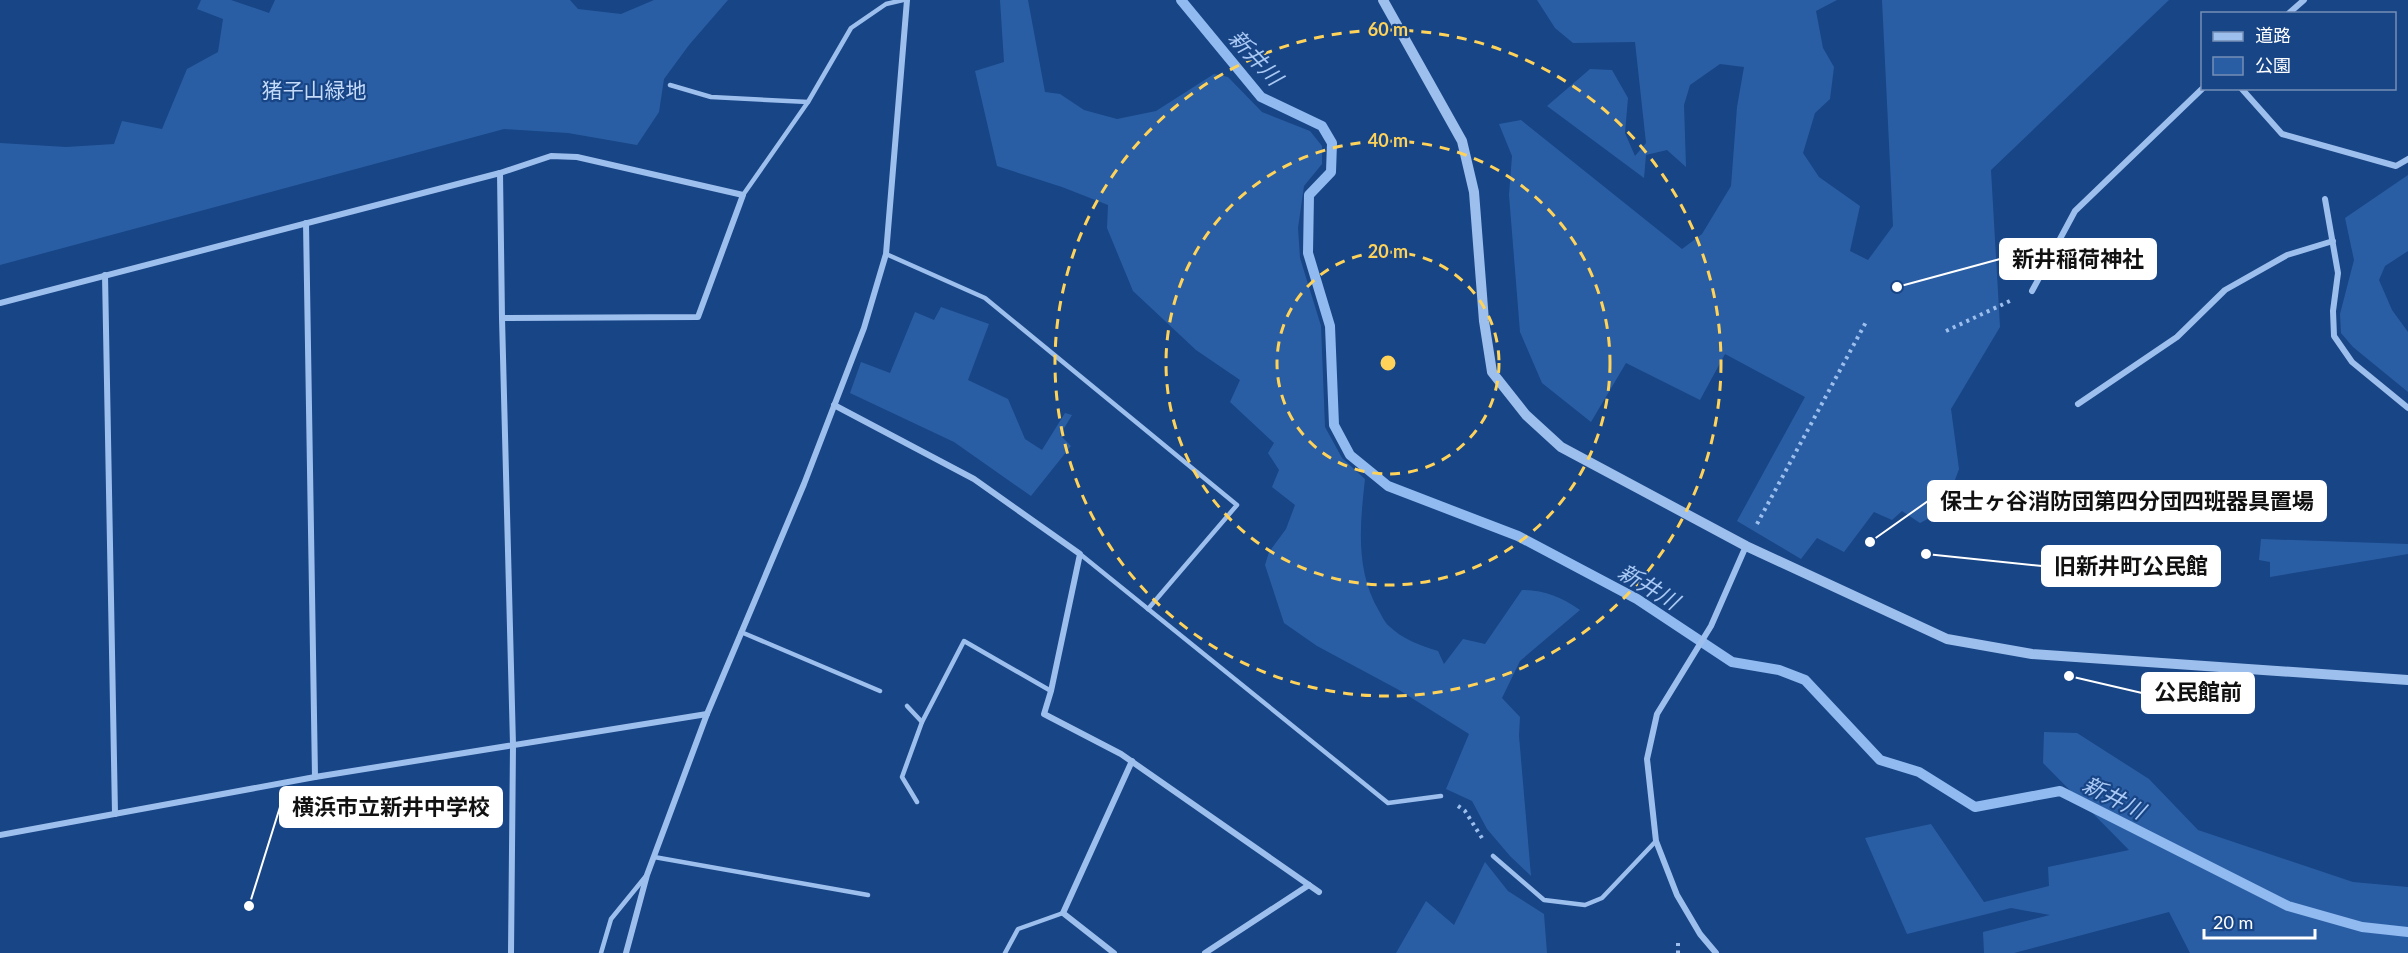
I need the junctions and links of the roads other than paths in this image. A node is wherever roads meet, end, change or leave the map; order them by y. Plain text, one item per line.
1 (905, 0) edge
2 (1383, 0) edge
3 (2304, 0) edge
4 (2290, 12) edge
5 (670, 85) dead end
6 (2201, 90) edge
7 (2243, 90) edge
8 (808, 102) junction
9 (2408, 159) edge
10 (500, 173) junction
11 (743, 195) junction
12 (2325, 199) dead end
13 (306, 224) junction
14 (2333, 241) junction
15 (886, 254) junction
16 (105, 276) junction
17 (2032, 291) road end
18 (0, 303) edge
19 (502, 318) junction
20 (2079, 404) dead end
21 (834, 405) junction
22 (2408, 408) edge
23 (1746, 546) junction
24 (1080, 554) junction
25 (1148, 609) junction
26 (741, 632) junction
27 (2408, 680) edge
28 (880, 691) dead end
29 (1051, 691) junction
30 (908, 706) dead end
31 (707, 714) junction
32 (922, 722) junction
33 (513, 745) junction
34 (1132, 761) junction
35 (315, 777) junction
36 (1441, 796) road end
37 (917, 802) dead end
38 (115, 814) junction
39 (0, 835) edge
40 (1656, 841) junction
41 (1493, 856) road end
42 (654, 857) junction
43 (647, 875) junction
44 (1309, 885) junction
45 (1319, 892) dead end
46 (868, 895) dead end
47 (1063, 913) junction
48 (511, 953) edge
49 (601, 953) edge
50 (626, 953) edge
51 (1005, 953) edge
52 (1114, 953) edge
53 (1205, 953) edge
54 (1716, 953) edge

1 - 8 lane
1 - 15 street
2 - 23 street
3 - 4 street
5 - 8 lane
6 - 17 street
7 - 9 street
8 - 11 lane
10 - 11 street
10 - 13 street
10 - 19 street
11 - 19 street
12 - 14 street
13 - 16 street
13 - 35 street
14 - 20 street
14 - 22 street
15 - 21 street
15 - 25 lane
16 - 18 street
16 - 38 street
19 - 33 street
21 - 24 street
21 - 26 street
23 - 27 street
23 - 40 street
24 - 25 lane
24 - 29 street
25 - 36 lane
26 - 28 lane
26 - 31 street
29 - 32 lane
29 - 34 street
30 - 32 lane
31 - 33 street
31 - 42 street
32 - 37 lane
33 - 35 street
33 - 48 street
34 - 44 street
34 - 47 street
35 - 38 street
38 - 39 street
40 - 41 lane
40 - 54 street
42 - 43 street
42 - 46 lane
43 - 49 lane
43 - 50 street
44 - 45 street
44 - 53 street
47 - 51 lane
47 - 52 street

